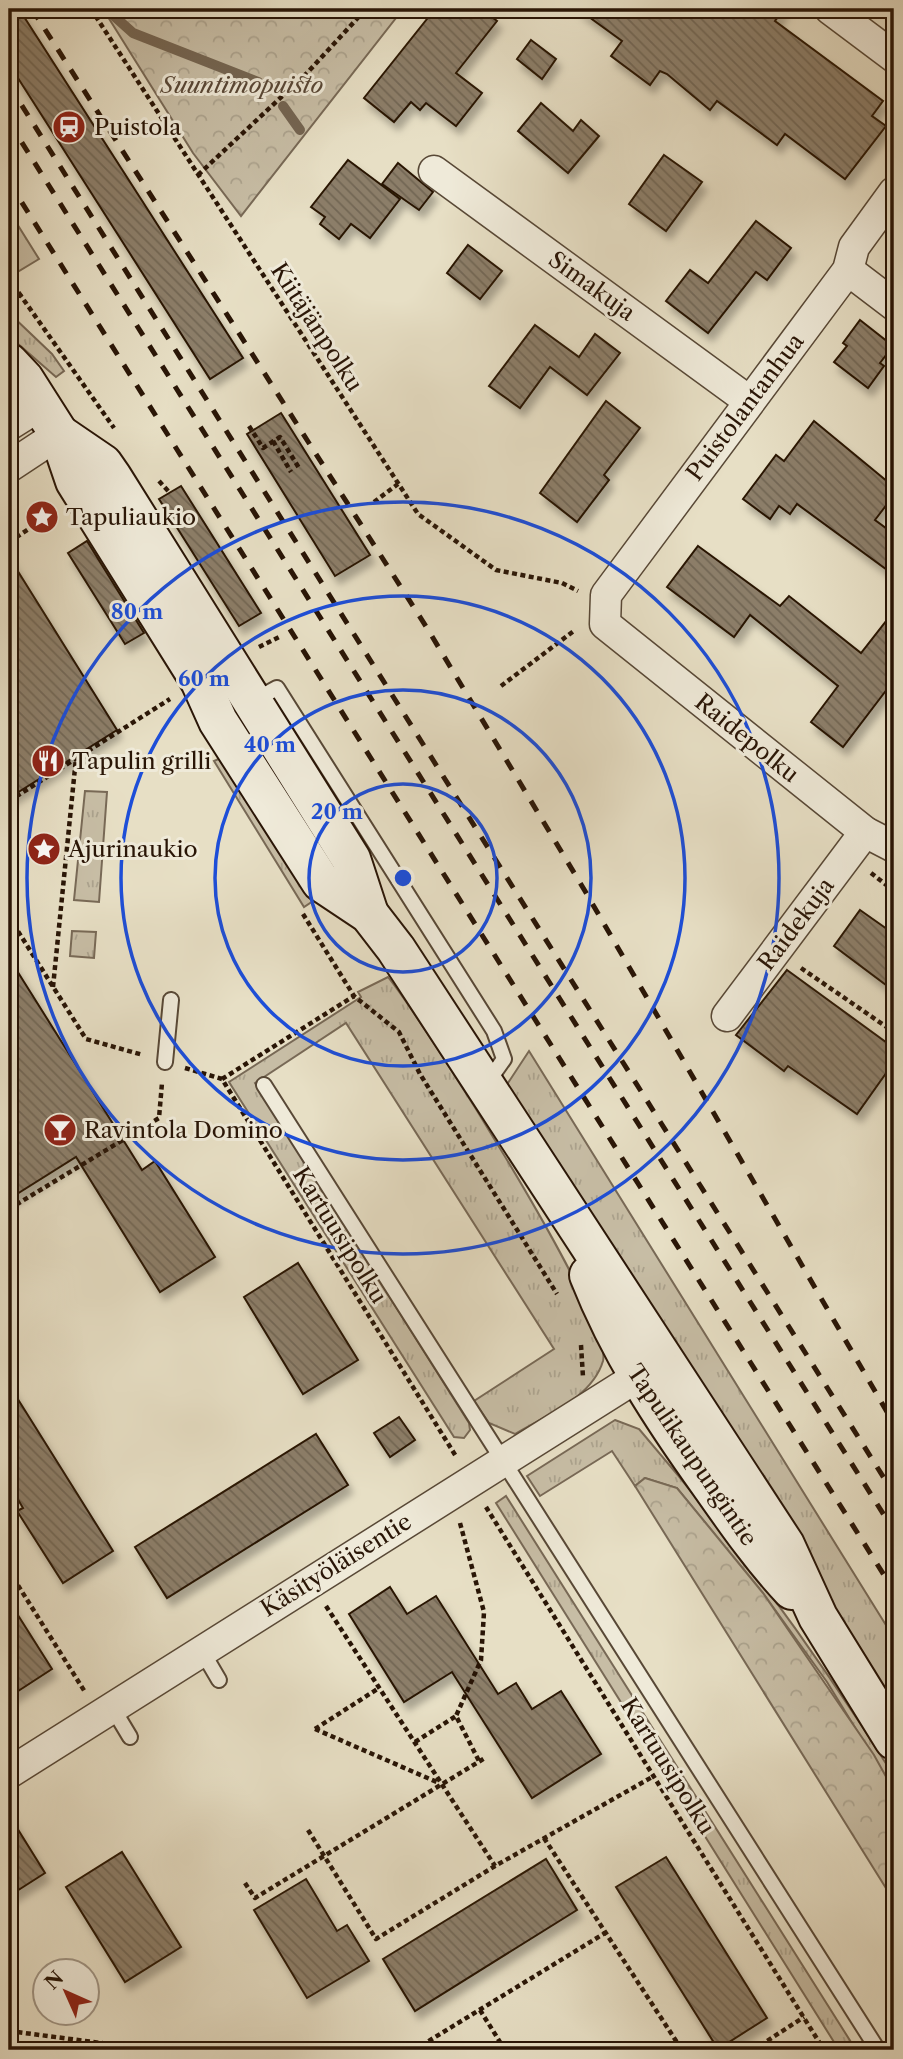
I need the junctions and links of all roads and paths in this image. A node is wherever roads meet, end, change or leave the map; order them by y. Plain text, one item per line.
1 (91, 9) edge
2 (366, 9) edge
3 (830, 9) edge
4 (894, 57) edge
5 (434, 171) dead end
6 (198, 175) junction
7 (894, 192) edge
8 (848, 270) junction
9 (9, 278) edge
10 (9, 294) edge
11 (21, 296) junction
12 (894, 305) edge
13 (9, 362) edge
14 (749, 401) junction
15 (50, 420) junction
16 (9, 425) edge
17 (249, 426) dead end
18 (116, 430) dead end
19 (273, 442) junction
20 (9, 467) edge
21 (299, 468) dead end
22 (291, 472) dead end
23 (398, 484) junction
24 (374, 502) dead end
25 (57, 511) dead end
26 (9, 542) edge
27 (575, 591) dead end
28 (592, 626) junction
29 (281, 636) dead end
30 (261, 646) dead end
31 (501, 685) dead end
32 (172, 697) dead end
33 (251, 702) junction
34 (76, 758) junction
35 (9, 801) edge
36 (865, 832) junction
37 (894, 847) edge
38 (369, 914) junction
39 (9, 917) edge
40 (775, 951) junction
41 (53, 988) junction
42 (171, 1000) dead end
43 (727, 1016) dead end
44 (894, 1026) edge
45 (165, 1062) junction
46 (222, 1079) junction
47 (264, 1085) dead end
48 (484, 1087) junction
49 (9, 1209) edge
50 (558, 1297) dead end
51 (581, 1343) dead end
52 (636, 1378) junction
53 (455, 1454) dead end
54 (502, 1461) junction
55 (482, 1500) dead end
56 (458, 1515) dead end
57 (9, 1571) edge
58 (322, 1600) dead end
59 (202, 1651) junction
60 (219, 1680) dead end
61 (379, 1688) junction
62 (106, 1711) junction
63 (456, 1716) junction
64 (130, 1737) dead end
65 (894, 1741) edge
66 (415, 1742) junction
67 (9, 1773) edge
68 (653, 1776) junction
69 (441, 1784) junction
70 (309, 1830) dead end
71 (544, 1838) junction
72 (324, 1856) junction
73 (495, 1866) junction
74 (245, 1883) dead end
75 (605, 1933) junction
76 (480, 2010) junction
77 (804, 2017) junction
78 (9, 2031) edge
79 (155, 2050) edge
80 (414, 2050) edge
81 (505, 2050) edge
82 (682, 2050) edge
83 (753, 2050) edge
84 (824, 2050) edge
85 (878, 2050) edge

1 - 6 path, Kiitäjänpolku
2 - 6 path
3 - 4 street
5 - 14 street, Simakuja
6 - 23 path, Kiitäjänpolku
7 - 8 street, Puistolantanhua
8 - 12 street
8 - 14 street, Puistolantanhua
9 - 11 path
10 - 11 path
11 - 18 path
13 - 15 main road, Tapulikaupungintie
14 - 28 street, Puistolantanhua
15 - 16 street
15 - 20 street
15 - 33 main road, Tapulikaupungintie
15 - 38 main road, Tapulikaupungintie
17 - 19 path
19 - 21 path
19 - 22 path
23 - 24 path
23 - 27 path, Kiitäjänpolku
25 - 26 path
28 - 31 path
28 - 36 street, Raidepolku
29 - 30 path
32 - 34 path
33 - 38 main road, Tapulikaupungintie
33 - 48 lane
34 - 35 path
34 - 41 path
36 - 37 street, Raidepolku
36 - 40 street, Raidekuja
38 - 48 main road, Tapulikaupungintie
39 - 41 path
40 - 43 street, Raidekuja
40 - 44 path
41 - 45 path
42 - 45 lane
45 - 46 path
45 - 49 path
46 - 50 path
46 - 53 path, Kartuusipolku
47 - 54 lane
48 - 52 main road, Tapulikaupungintie
51 - 52 path
52 - 54 street, Käsityöläisentie
52 - 65 main road, Tapulikaupungintie
54 - 59 street, Käsityöläisentie
54 - 85 lane
55 - 68 path, Kartuusipolku
56 - 63 path
57 - 62 path
58 - 61 path
59 - 60 lane
59 - 62 street, Käsityöläisentie
61 - 66 path
61 - 69 path
62 - 64 lane
62 - 67 street, Käsityöläisentie
63 - 66 path
63 - 69 path
66 - 69 path
68 - 71 path
68 - 77 path, Kartuusipolku
69 - 72 path
69 - 73 path
70 - 72 path
71 - 73 path
71 - 75 path
72 - 73 path
72 - 74 path
75 - 76 path
75 - 82 path
76 - 80 path
76 - 81 path
77 - 83 path
77 - 84 path, Kartuusipolku
78 - 79 path

